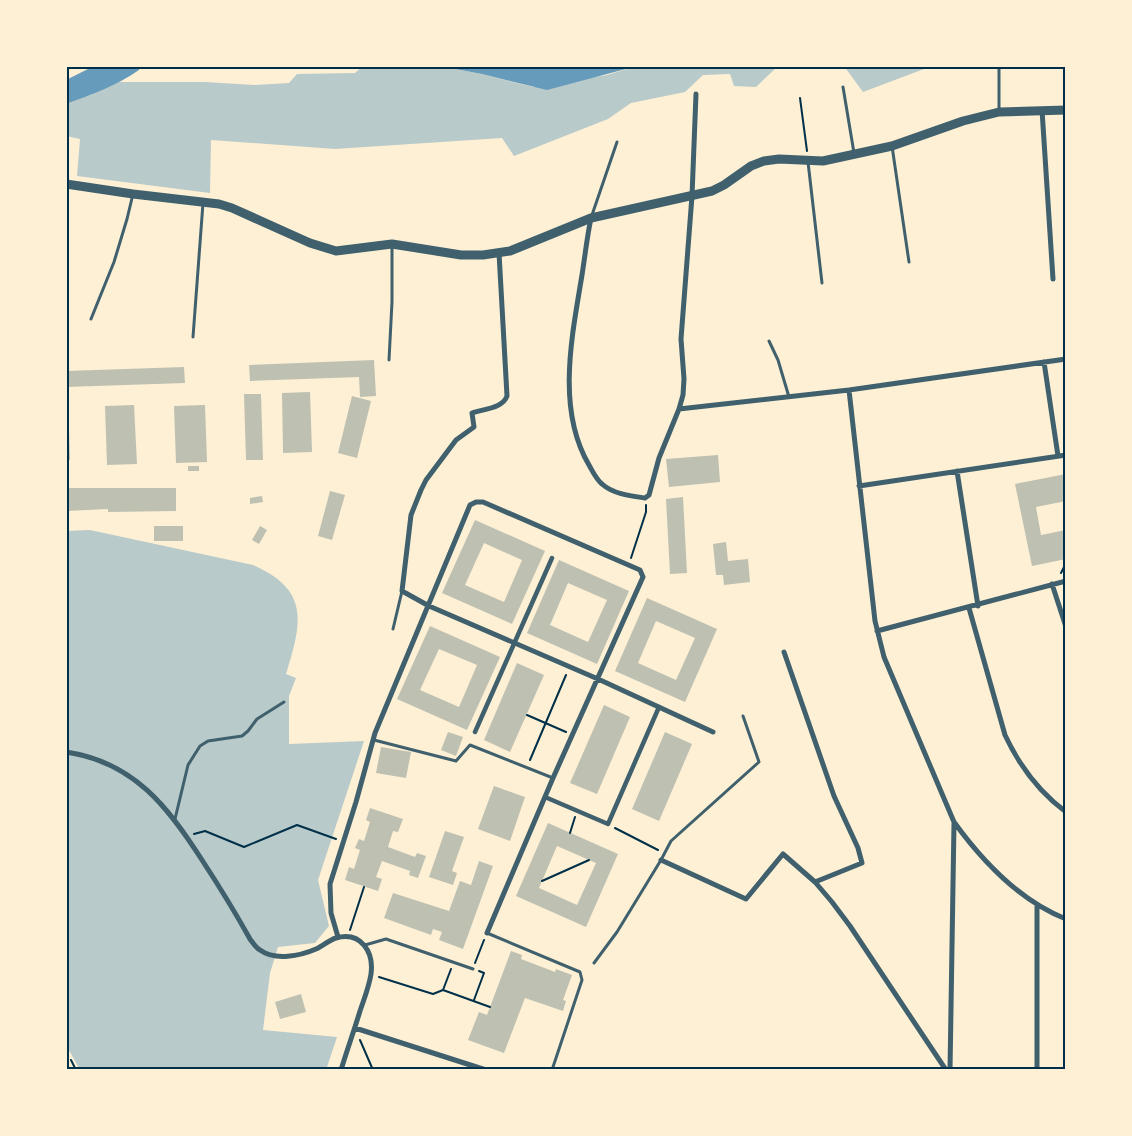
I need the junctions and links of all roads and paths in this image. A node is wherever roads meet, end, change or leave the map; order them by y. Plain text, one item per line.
1 (999, 66) edge
2 (843, 87) dead end
3 (696, 94) dead end
4 (800, 98) dead end
5 (1042, 110) junction
6 (1066, 110) edge
7 (999, 112) junction
8 (617, 142) dead end
9 (892, 146) junction
10 (854, 154) junction
11 (808, 161) junction
12 (66, 184) edge
13 (133, 194) junction
14 (692, 196) junction
15 (203, 201) junction
16 (591, 218) junction
17 (392, 244) junction
18 (499, 254) junction
19 (908, 262) dead end
20 (1053, 279) dead end
21 (822, 283) dead end
22 (91, 319) dead end
23 (194, 337) dead end
24 (769, 341) dead end
25 (1066, 359) edge
26 (389, 360) dead end
27 (1044, 362) junction
28 (849, 390) junction
29 (789, 397) junction
30 (679, 410) junction
31 (1066, 455) edge
32 (1058, 456) junction
33 (957, 471) junction
34 (859, 486) junction
35 (645, 498) junction
36 (552, 558) dead end
37 (629, 565) junction
38 (1065, 565) edge
39 (1058, 577) dead end
40 (1066, 581) edge
41 (1052, 584) junction
42 (402, 590) junction
43 (429, 606) junction
44 (978, 606) junction
45 (969, 608) junction
46 (1066, 627) edge
47 (393, 629) dead end
48 (877, 632) junction
49 (514, 643) junction
50 (784, 652) dead end
51 (570, 666) junction
52 (598, 679) junction
53 (284, 702) dead end
54 (659, 707) junction
55 (527, 715) dead end
56 (743, 716) dead end
57 (545, 723) junction
58 (475, 732) dead end
59 (713, 732) dead end
60 (573, 735) junction
61 (374, 740) junction
62 (66, 752) edge
63 (527, 767) junction
64 (553, 778) junction
65 (545, 797) junction
66 (577, 810) junction
67 (1066, 812) edge
68 (175, 819) junction
69 (954, 822) junction
70 (608, 824) junction
71 (570, 833) dead end
72 (187, 836) junction
73 (343, 842) junction
74 (664, 853) junction
75 (589, 860) dead end
76 (661, 860) junction
77 (542, 881) dead end
78 (815, 882) junction
79 (364, 886) dead end
80 (1037, 905) junction
81 (1066, 920) edge
82 (487, 933) junction
83 (348, 937) junction
84 (338, 938) junction
85 (365, 945) junction
86 (478, 955) dead end
87 (453, 962) junction
88 (594, 963) dead end
89 (473, 969) joint
90 (371, 974) junction
91 (443, 990) junction
92 (474, 1000) junction
93 (490, 1007) dead end
94 (354, 1028) junction
95 (71, 1060) dead end
96 (76, 1070) edge
97 (341, 1070) edge
98 (373, 1070) edge
99 (486, 1070) edge
100 (552, 1070) edge
101 (946, 1070) edge
102 (950, 1070) edge
103 (1037, 1070) edge

1 - 7 lane
2 - 10 lane
3 - 14 street
4 - 11 path
5 - 6 street
5 - 7 street
5 - 20 street
7 - 9 street
8 - 16 lane
9 - 10 street
9 - 19 lane
10 - 11 street
11 - 14 street
11 - 21 lane
12 - 13 street
13 - 15 street
13 - 22 lane
14 - 16 street
14 - 30 street
15 - 17 street
15 - 23 lane
16 - 18 street
16 - 35 street
17 - 18 street
17 - 26 lane
18 - 42 street
24 - 29 lane
25 - 27 street
27 - 28 street
27 - 32 street
28 - 29 street
28 - 34 street
29 - 30 street
30 - 35 street
31 - 32 street
32 - 33 street
33 - 34 street
33 - 44 street
34 - 48 street
35 - 37 path
36 - 49 street
37 - 43 street
37 - 52 street
38 - 39 path
40 - 41 street
41 - 44 street
41 - 46 street
42 - 43 street
42 - 47 lane
43 - 49 street
43 - 61 street
44 - 45 street
45 - 48 street
45 - 67 street
48 - 69 street
49 - 51 street
49 - 58 street
50 - 78 street
51 - 52 street
51 - 57 path
52 - 54 street
52 - 60 street
53 - 68 lane
54 - 59 street
54 - 70 street
55 - 57 path
56 - 74 lane
57 - 60 path
57 - 63 path
60 - 64 street
61 - 63 lane
61 - 73 street
62 - 68 street
63 - 64 lane
64 - 65 street
65 - 66 street
65 - 82 street
66 - 70 street
66 - 71 path
68 - 72 street
69 - 80 street
69 - 102 street
70 - 74 path
72 - 73 path
72 - 84 street
73 - 84 street
74 - 76 lane
75 - 77 path
76 - 78 street
76 - 88 lane
78 - 101 street
79 - 83 path
80 - 81 street
80 - 103 street
82 - 86 path
82 - 100 lane
83 - 84 street
83 - 85 street
85 - 87 lane
85 - 90 street
87 - 89 lane
87 - 91 path
89 - 92 path
90 - 91 path
90 - 94 street
91 - 92 path
92 - 93 path
94 - 97 street
94 - 98 path
94 - 99 street
95 - 96 path

